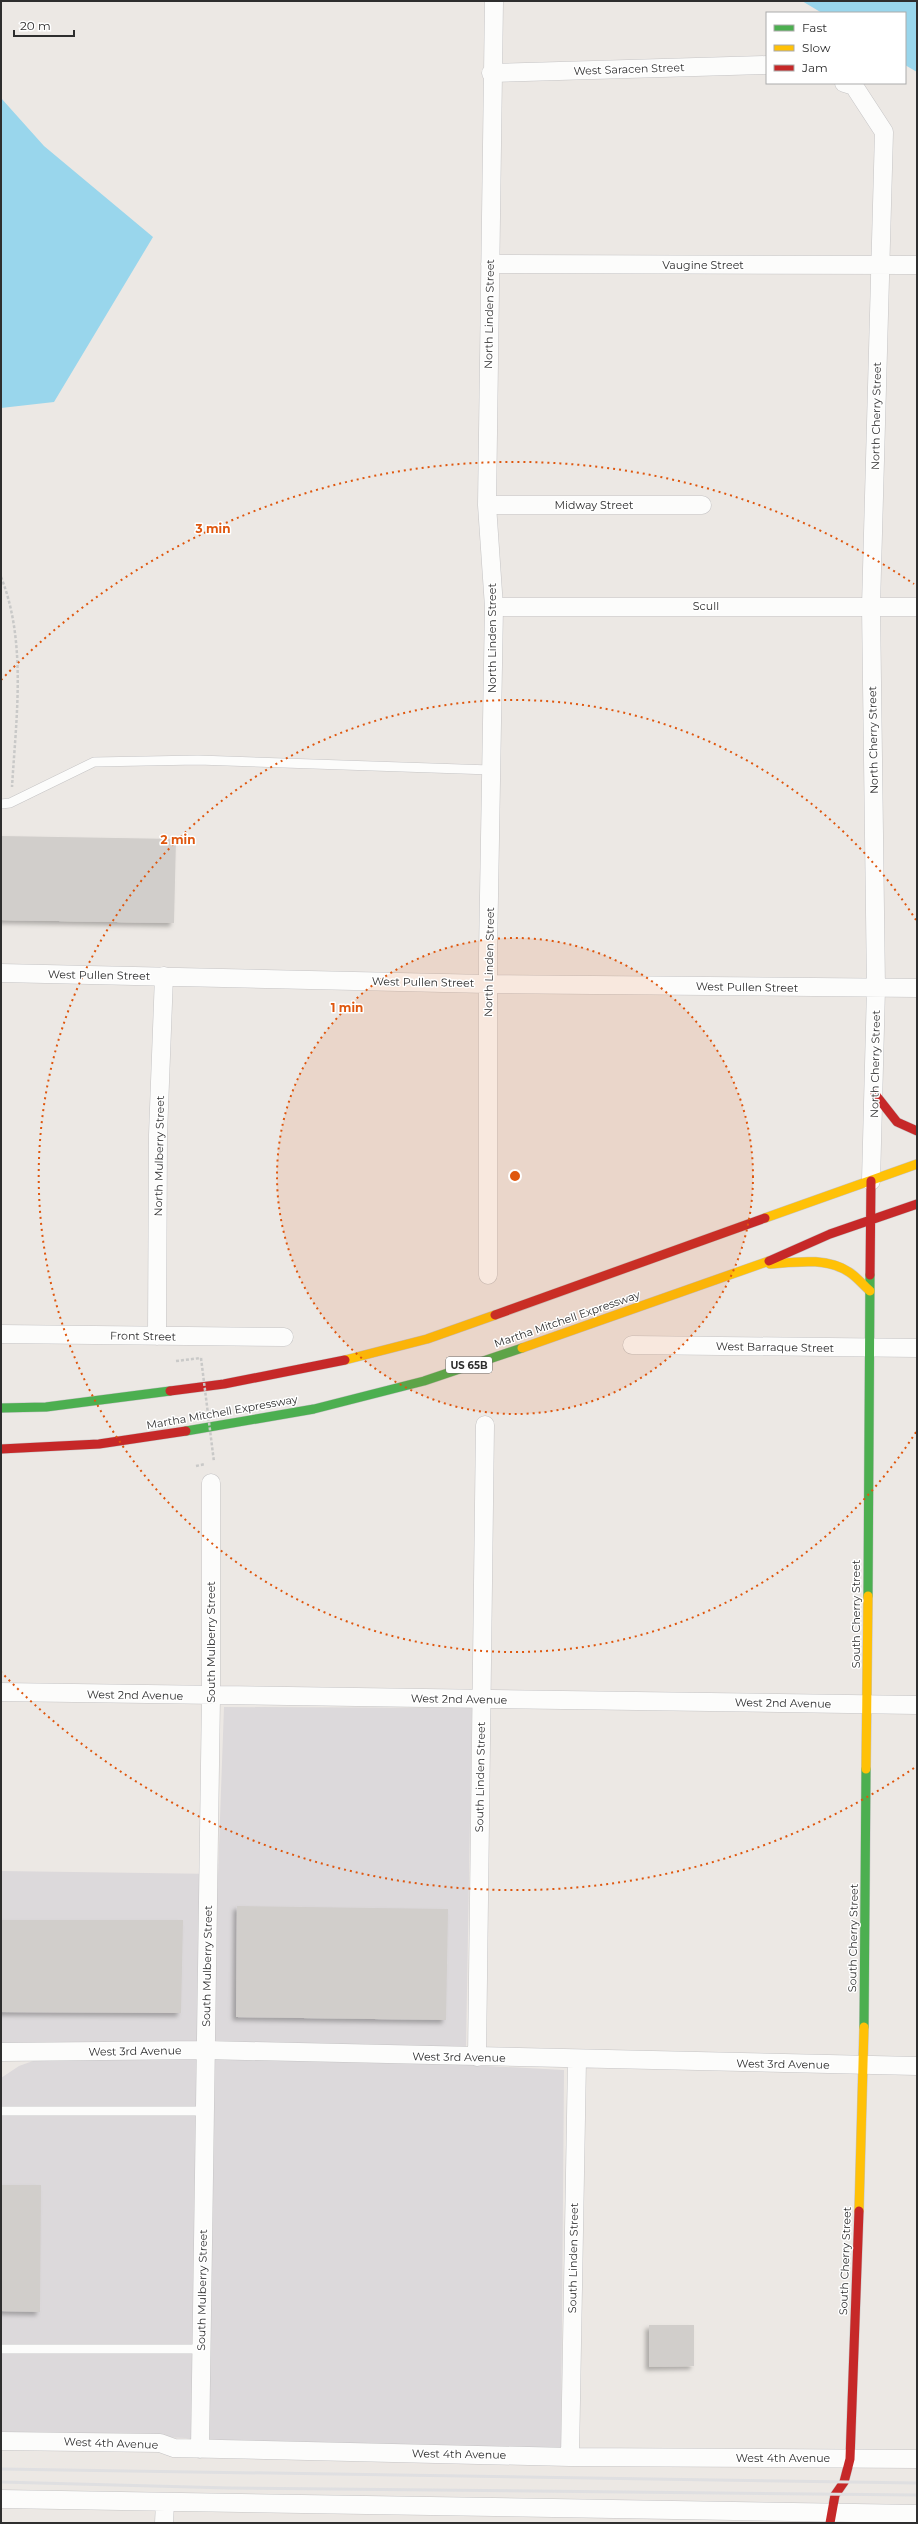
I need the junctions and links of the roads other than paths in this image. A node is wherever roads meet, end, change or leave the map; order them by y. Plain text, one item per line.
1 (494, 1) edge
2 (766, 66) edge
3 (492, 73) junction
4 (847, 84) edge
5 (490, 264) junction
6 (917, 265) edge
7 (880, 266) junction
8 (487, 505) junction
9 (702, 505) dead end
10 (871, 606) junction
11 (494, 607) junction
12 (917, 607) edge
13 (491, 770) junction
14 (6, 804) edge
15 (1, 972) edge
16 (164, 976) junction
17 (488, 984) junction
18 (876, 988) junction
19 (917, 988) edge
20 (875, 1094) junction
21 (917, 1131) edge
22 (917, 1164) edge
23 (871, 1181) junction
24 (917, 1204) edge
25 (870, 1220) junction
26 (761, 1264) junction
27 (488, 1275) dead end
28 (870, 1291) junction
29 (1, 1334) edge
30 (157, 1336) junction
31 (284, 1337) dead end
32 (632, 1345) dead end
33 (870, 1348) junction
34 (917, 1348) edge
35 (1, 1408) edge
36 (485, 1425) dead end
37 (1, 1449) edge
38 (212, 1483) dead end
39 (1, 1692) edge
40 (211, 1696) junction
41 (481, 1699) junction
42 (867, 1704) junction
43 (917, 1705) edge
44 (205, 2050) junction
45 (1, 2052) edge
46 (477, 2057) junction
47 (577, 2060) junction
48 (864, 2065) junction
49 (917, 2066) edge
50 (1, 2111) edge
51 (204, 2111) junction
52 (1, 2349) edge
53 (202, 2349) junction
54 (1, 2441) edge
55 (200, 2449) junction
56 (570, 2457) junction
57 (850, 2458) junction
58 (917, 2459) edge
59 (1, 2499) edge
60 (165, 2503) junction
61 (917, 2514) edge
62 (553, 2516) edge
63 (830, 2518) edge
64 (164, 2523) edge

1 - 3 street, North Linden Street
2 - 3 street, West Saracen Street
3 - 5 street, North Linden Street
4 - 7 street, North Cherry Street
5 - 7 street, Vaugine Street
5 - 8 street, North Linden Street
6 - 7 street, Vaugine Street
7 - 10 street, North Cherry Street
8 - 9 street, Midway Street
8 - 11 street, North Linden Street
10 - 11 street, Scull
10 - 12 street, Scull
10 - 18 street, North Cherry Street
11 - 13 street, North Linden Street
13 - 14 lane
13 - 17 street, North Linden Street
15 - 16 street, West Pullen Street
16 - 17 street, West Pullen Street
16 - 30 street, North Mulberry Street
17 - 18 street, West Pullen Street
17 - 27 street, North Linden Street
18 - 19 street, West Pullen Street
18 - 20 street, North Cherry Street
20 - 21 main road
20 - 23 street, North Cherry Street
22 - 23 main road
23 - 25 main road, North Cherry Street
23 - 35 main road
24 - 25 main road, Martha Mitchell Expressway / US 65B
25 - 26 main road, Martha Mitchell Expressway / US 65B
25 - 28 main road, North Cherry Street
26 - 28 main road
26 - 37 main road, Martha Mitchell Expressway / US 65B
28 - 33 main road, North Cherry Street
29 - 30 street, Front Street
30 - 31 street, Front Street
32 - 33 street, West Barraque Street
33 - 34 street, West Barraque Street
33 - 42 main road, South Cherry Street
36 - 41 street, South Linden Street
38 - 40 street, South Mulberry Street
39 - 40 street, West 2nd Avenue
40 - 41 street, West 2nd Avenue
40 - 44 street, South Mulberry Street
41 - 42 street, West 2nd Avenue
41 - 46 street, South Linden Street
42 - 43 street, West 2nd Avenue
42 - 48 main road, South Cherry Street
44 - 45 street, West 3rd Avenue
44 - 46 street, West 3rd Avenue
44 - 51 street, South Mulberry Street
46 - 47 street, West 3rd Avenue
47 - 48 street, West 3rd Avenue
47 - 56 street, South Linden Street
48 - 49 street, West 3rd Avenue
48 - 57 main road, South Cherry Street
50 - 51 lane
51 - 53 street, South Mulberry Street
52 - 53 lane
53 - 55 street, South Mulberry Street
54 - 55 street, West 4th Avenue
55 - 56 street, West 4th Avenue
56 - 57 street, West 4th Avenue
57 - 58 street, West 4th Avenue
57 - 63 main road, South Cherry Street
59 - 60 street
60 - 62 street
60 - 64 street
61 - 63 street
62 - 63 street

